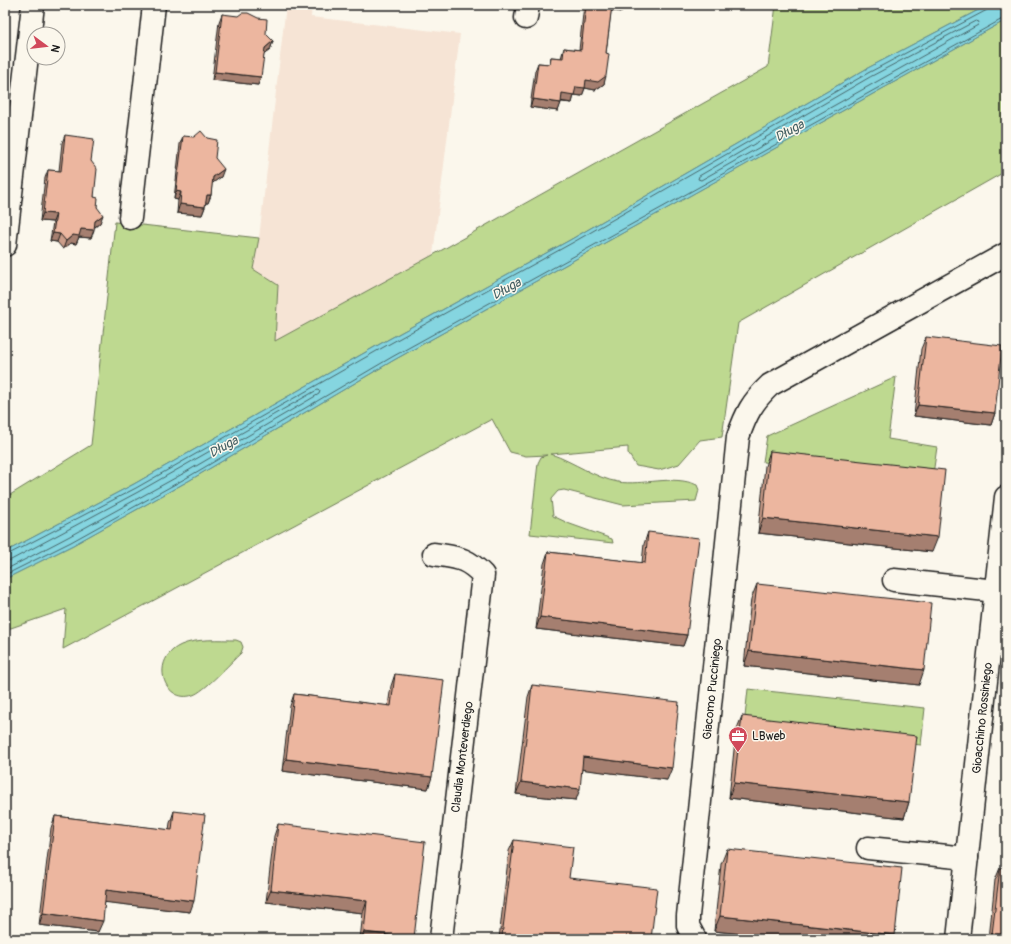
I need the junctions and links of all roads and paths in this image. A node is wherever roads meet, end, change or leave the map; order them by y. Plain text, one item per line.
1 (33, 5) edge
2 (154, 5) edge
3 (130, 218) dead end
4 (5, 245) edge
5 (1006, 254) edge
6 (1006, 497) edge
7 (434, 554) dead end
8 (894, 580) dead end
9 (996, 591) junction
10 (868, 848) dead end
11 (967, 858) junction
12 (441, 939) edge
13 (695, 939) edge
14 (958, 939) edge

1 - 4 street
2 - 3 street
5 - 13 street, Giacomo Pucciniego
6 - 9 street, Gioacchino Rossiniego
7 - 12 street, Claudia Monteverdiego
8 - 9 street
9 - 11 street, Gioacchino Rossiniego
10 - 11 street
11 - 14 street, Gioacchino Rossiniego

